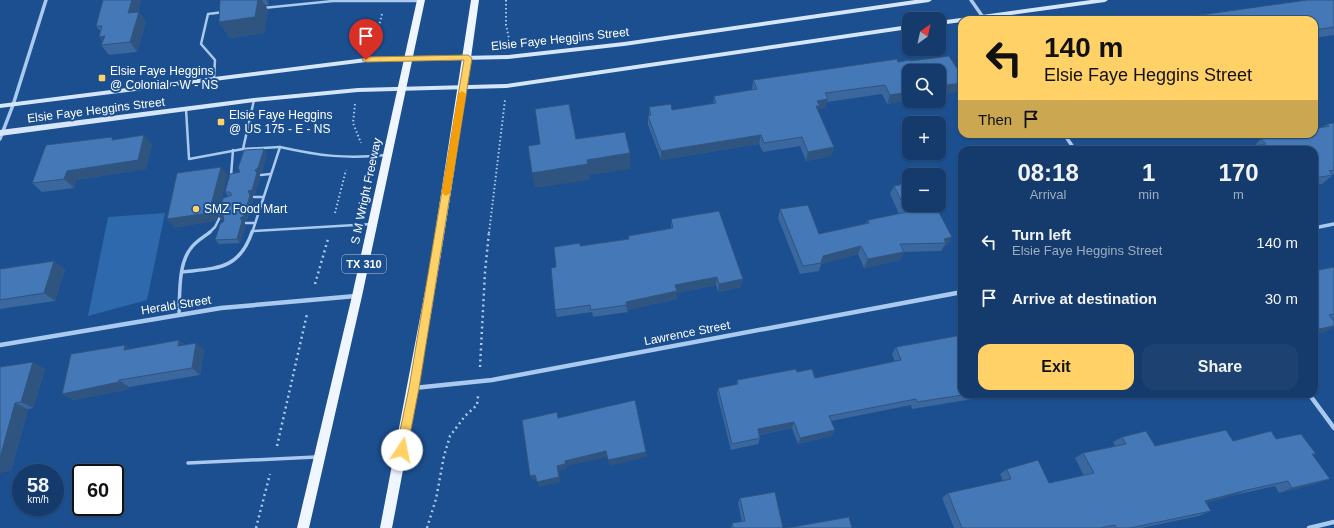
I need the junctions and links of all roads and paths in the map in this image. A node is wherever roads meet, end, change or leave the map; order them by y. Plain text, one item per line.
1 (46, 0) edge
2 (421, 0) edge
3 (475, 0) edge
4 (506, 0) edge
5 (929, 0) edge
6 (971, 0) edge
7 (1105, 0) edge
8 (384, 1) edge
9 (262, 8) dead end
10 (231, 11) edge
11 (982, 16) edge
12 (997, 16) edge
13 (958, 21) edge
14 (946, 22) edge
15 (902, 28) edge
16 (510, 37) dead end
17 (371, 43) dead end
18 (468, 58) junction
19 (408, 59) junction
20 (214, 78) junction
21 (464, 87) junction
22 (402, 88) junction
23 (254, 100) junction
24 (13, 104) junction
25 (0, 106) edge
26 (505, 106) dead end
27 (186, 110) junction
28 (353, 113) dead end
29 (1, 135) edge
30 (280, 147) junction
31 (243, 149) junction
32 (233, 150) junction
33 (387, 155) junction
34 (353, 158) junction
35 (270, 174) junction
36 (261, 175) dead end
37 (231, 176) junction
38 (236, 176) edge
39 (230, 182) edge
40 (263, 196) junction
41 (254, 197) dead end
42 (222, 213) edge
43 (246, 223) dead end
44 (254, 223) junction
45 (373, 224) junction
46 (1334, 224) edge
47 (332, 226) junction
48 (1318, 227) edge
49 (252, 231) junction
50 (182, 272) junction
51 (317, 277) dead end
52 (958, 293) edge
53 (357, 296) junction
54 (179, 313) junction
55 (305, 322) dead end
56 (0, 345) edge
57 (481, 356) dead end
58 (414, 388) junction
59 (1312, 398) edge
60 (478, 405) dead end
61 (1334, 428) edge
62 (320, 457) junction
63 (274, 459) junction
64 (188, 463) dead end
65 (1334, 522) edge
66 (256, 528) edge
67 (303, 528) edge
68 (386, 528) edge
69 (427, 528) edge
70 (1309, 528) edge

1 - 24 street
2 - 8 lane
2 - 19 main road, S M Wright Freeway / TX 310
3 - 18 main road
4 - 16 path
5 - 18 main road, Elsie Faye Heggins Street
6 - 11 street
7 - 12 main road
8 - 9 lane
8 - 17 path
10 - 20 lane
13 - 14 main road
15 - 21 main road, Elsie Faye Heggins Street
18 - 19 main road, Elsie Faye Heggins Street
18 - 21 main road
19 - 20 main road, Elsie Faye Heggins Street
19 - 22 main road, S M Wright Freeway / TX 310
20 - 24 main road, Elsie Faye Heggins Street
21 - 22 main road, Elsie Faye Heggins Street
21 - 58 main road
22 - 23 main road, Elsie Faye Heggins Street
22 - 33 main road, S M Wright Freeway / TX 310
23 - 27 main road, Elsie Faye Heggins Street
23 - 31 lane
24 - 25 main road, Elsie Faye Heggins Street
24 - 29 street
26 - 57 path
27 - 29 main road, Elsie Faye Heggins Street
27 - 32 lane
28 - 34 path
30 - 31 lane
30 - 34 lane
30 - 35 lane
31 - 32 lane
32 - 37 lane
33 - 34 lane
33 - 45 main road, S M Wright Freeway / TX 310
34 - 47 path
35 - 36 lane
35 - 40 lane
37 - 38 lane
37 - 39 lane
40 - 41 lane
40 - 44 lane
42 - 50 lane
43 - 44 lane
44 - 49 lane
45 - 47 lane
45 - 53 main road, S M Wright Freeway / TX 310
46 - 48 street
47 - 49 lane
47 - 51 path
49 - 50 lane
50 - 54 lane
52 - 58 street, Lawrence Street
53 - 54 street, Herald Street
53 - 62 main road, S M Wright Freeway / TX 310
54 - 56 street, Herald Street
55 - 63 path
58 - 68 main road
59 - 61 street
60 - 69 path
62 - 63 lane
62 - 67 main road, S M Wright Freeway / TX 310
63 - 64 lane
63 - 66 path
65 - 70 street

